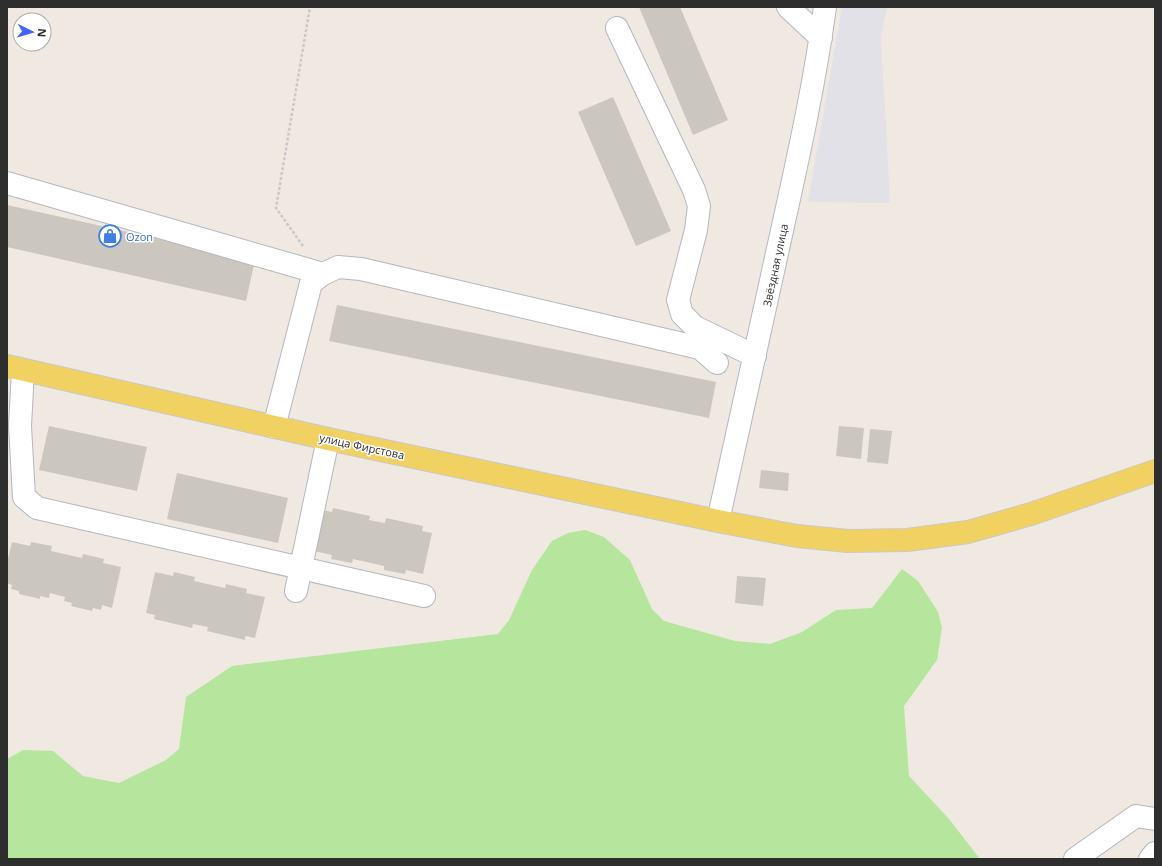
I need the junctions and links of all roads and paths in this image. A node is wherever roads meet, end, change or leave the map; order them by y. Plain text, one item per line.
1 (310, 7) edge
2 (788, 7) edge
3 (825, 7) edge
4 (617, 28) dead end
5 (821, 38) junction
6 (7, 183) edge
7 (323, 274) junction
8 (755, 356) junction
9 (717, 363) dead end
10 (15, 368) edge
11 (274, 427) junction
12 (328, 439) junction
13 (1155, 471) edge
14 (718, 521) junction
15 (301, 568) junction
16 (296, 591) dead end
17 (424, 596) dead end
18 (1155, 819) edge
19 (1155, 853) edge
20 (1075, 859) edge
21 (1150, 859) edge

1 - 7 path
2 - 5 street
3 - 5 street, Звёздная улица
4 - 8 street
5 - 8 street, Звёздная улица
6 - 7 street
7 - 9 street
7 - 11 street
8 - 14 street, Звёздная улица
10 - 11 main road, улица Фирстова
10 - 15 street
11 - 12 main road, улица Фирстова
12 - 14 main road, улица Фирстова
12 - 15 street
13 - 14 main road, улица Фирстова
15 - 16 street
15 - 17 street
18 - 20 street
19 - 21 street

